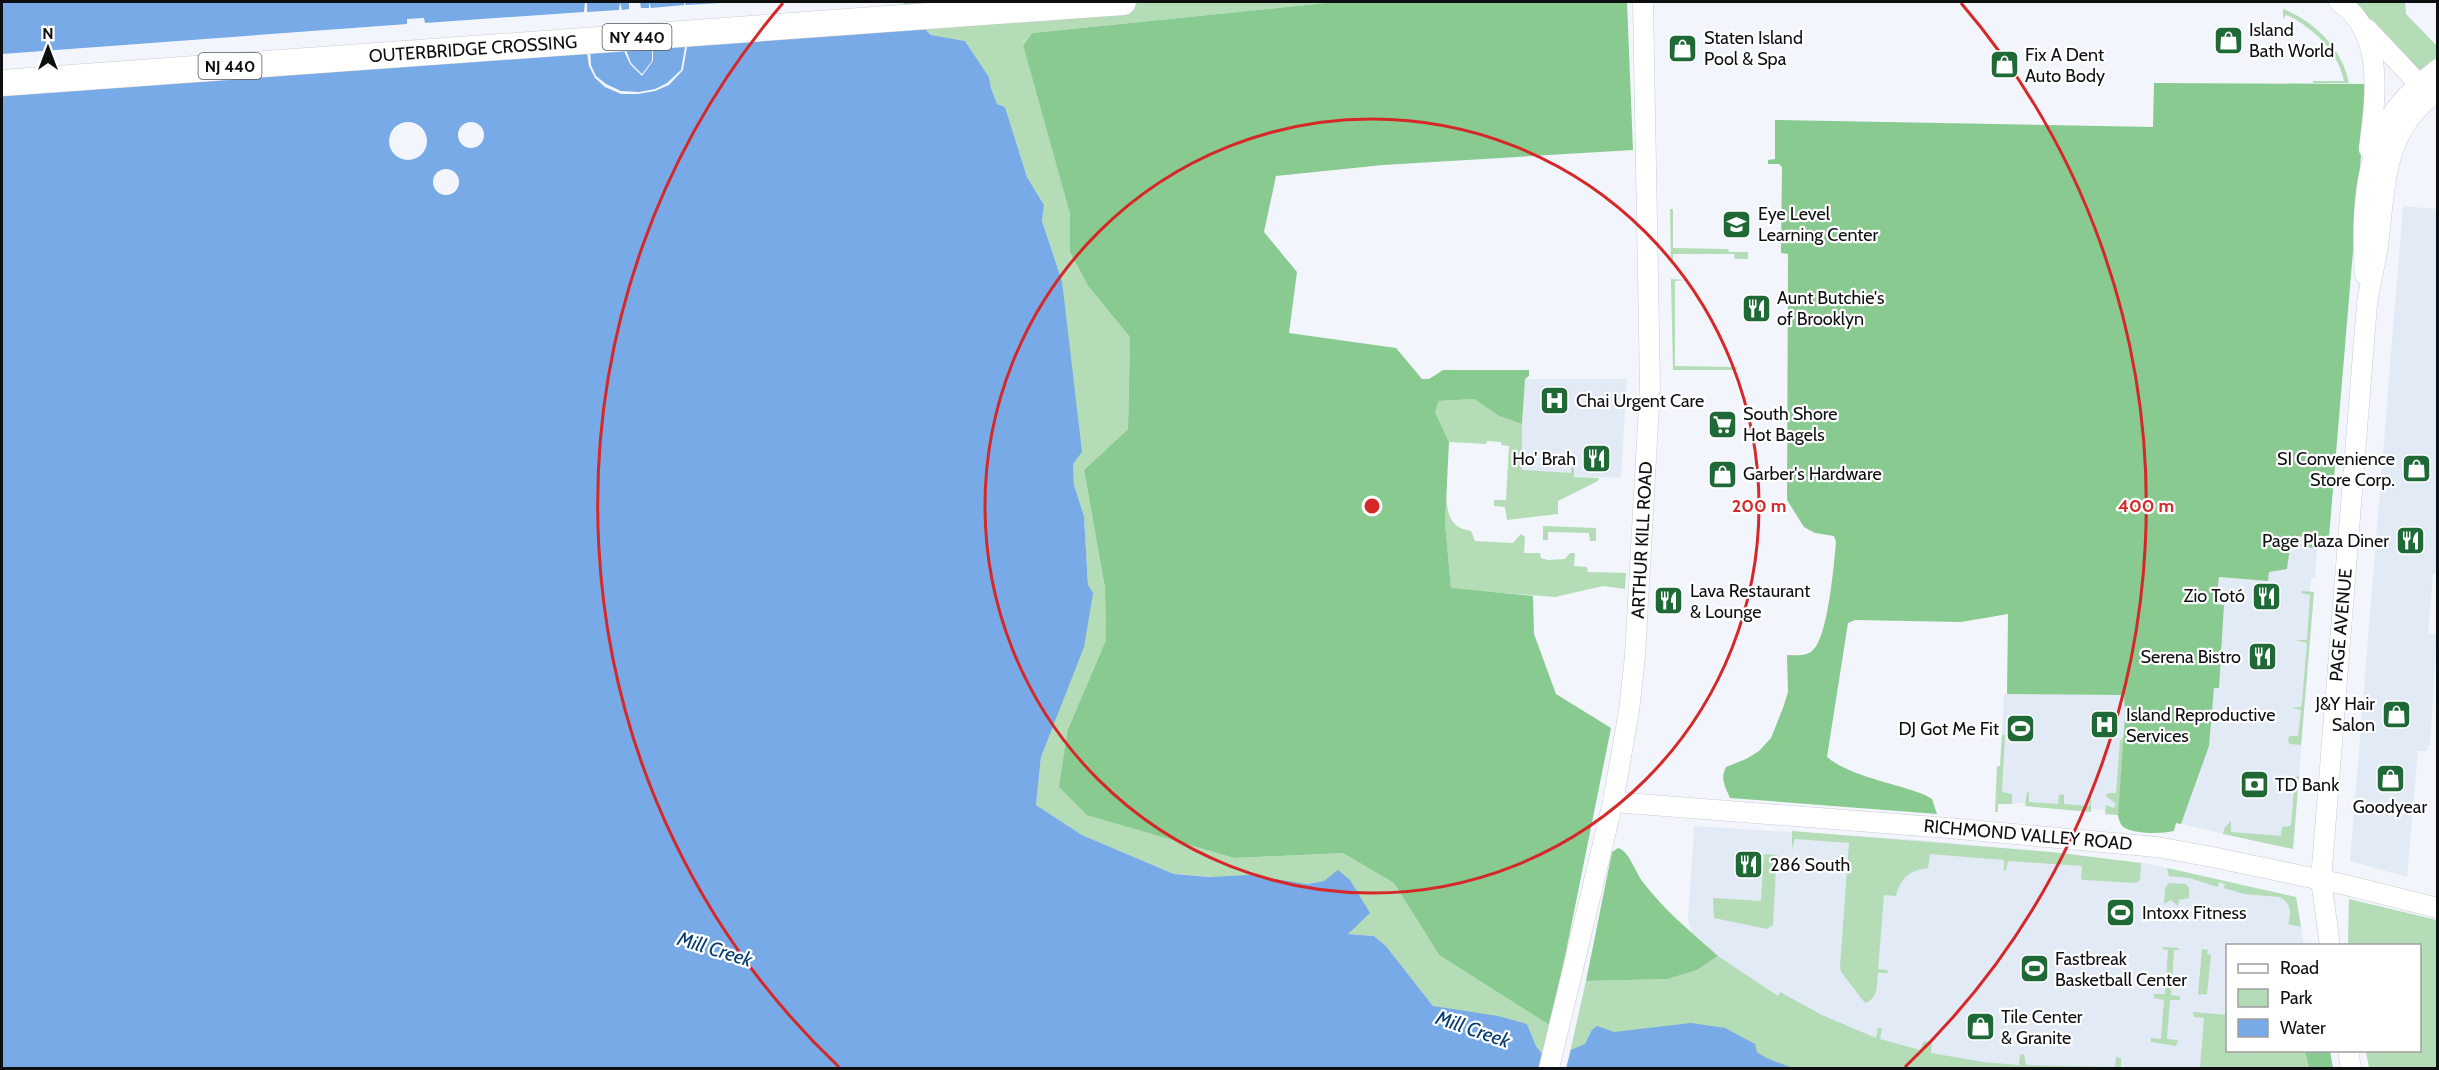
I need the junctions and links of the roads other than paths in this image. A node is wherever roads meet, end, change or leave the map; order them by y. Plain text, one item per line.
1 (903, 2) edge
2 (1123, 2) edge
3 (1643, 2) edge
4 (2339, 2) edge
5 (2363, 25) junction
6 (459, 42) junction
7 (2, 67) edge
8 (2438, 69) edge
9 (2, 83) edge
10 (2430, 90) edge
11 (2365, 200) junction
12 (2367, 304) junction
13 (1613, 801) junction
14 (2321, 880) junction
15 (2438, 908) edge
16 (2330, 944) edge
17 (2348, 1052) edge
18 (1549, 1068) edge
19 (2351, 1068) edge

1 - 6 highway, OUTERBRIDGE CROSSING / NY 440
2 - 6 highway, OUTERBRIDGE CROSSING / NY 440
3 - 13 street, ARTHUR KILL ROAD
4 - 5 street
5 - 10 street
5 - 11 street
6 - 7 highway, OUTERBRIDGE CROSSING / NJ 440
6 - 9 highway, OUTERBRIDGE CROSSING / NJ 440
8 - 10 street
10 - 11 street, PAGE AVENUE
10 - 12 street, PAGE AVENUE
11 - 12 street, PAGE AVENUE
12 - 14 street, PAGE AVENUE
13 - 14 street, RICHMOND VALLEY ROAD
13 - 18 street, ARTHUR KILL ROAD
14 - 15 street, RICHMOND VALLEY ROAD
14 - 16 street, PAGE AVENUE
17 - 19 street

